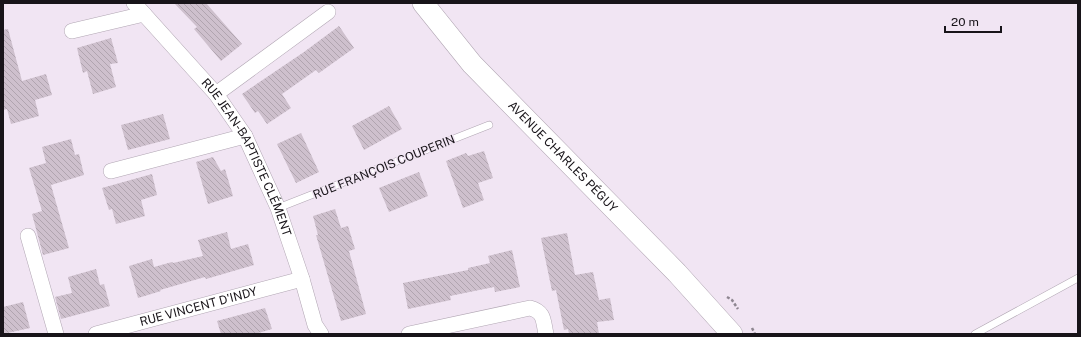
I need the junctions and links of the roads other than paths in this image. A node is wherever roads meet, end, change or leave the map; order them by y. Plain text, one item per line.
1 (134, 3) edge
2 (423, 3) edge
3 (328, 12) dead end
4 (144, 14) junction
5 (72, 31) dead end
6 (216, 94) junction
7 (489, 125) dead end
8 (245, 136) junction
9 (111, 171) dead end
10 (278, 208) junction
11 (28, 236) dead end
12 (1078, 278) edge
13 (302, 279) junction
14 (708, 307) junction
15 (438, 331) edge
16 (56, 334) edge
17 (96, 334) edge
18 (321, 334) edge
19 (410, 334) edge
20 (546, 334) edge
21 (720, 334) edge
22 (732, 334) edge
23 (975, 334) edge

1 - 4 street, RUE JEAN-BAPTISTE CLÉMENT
2 - 14 street, AVENUE CHARLES PÉGUY
3 - 6 street
4 - 5 street
4 - 6 street, RUE JEAN-BAPTISTE CLÉMENT
6 - 8 street, RUE JEAN-BAPTISTE CLÉMENT
7 - 10 lane, RUE FRANÇOIS COUPERIN
8 - 9 street
8 - 10 street, RUE JEAN-BAPTISTE CLÉMENT
10 - 13 street, RUE JEAN-BAPTISTE CLÉMENT
11 - 16 street
12 - 23 lane
13 - 17 street, RUE VINCENT D'INDY
13 - 18 street, RUE JEAN-BAPTISTE CLÉMENT
14 - 21 street, AVENUE CHARLES PÉGUY
14 - 22 street, AVENUE CHARLES PÉGUY
15 - 19 street
15 - 20 street

